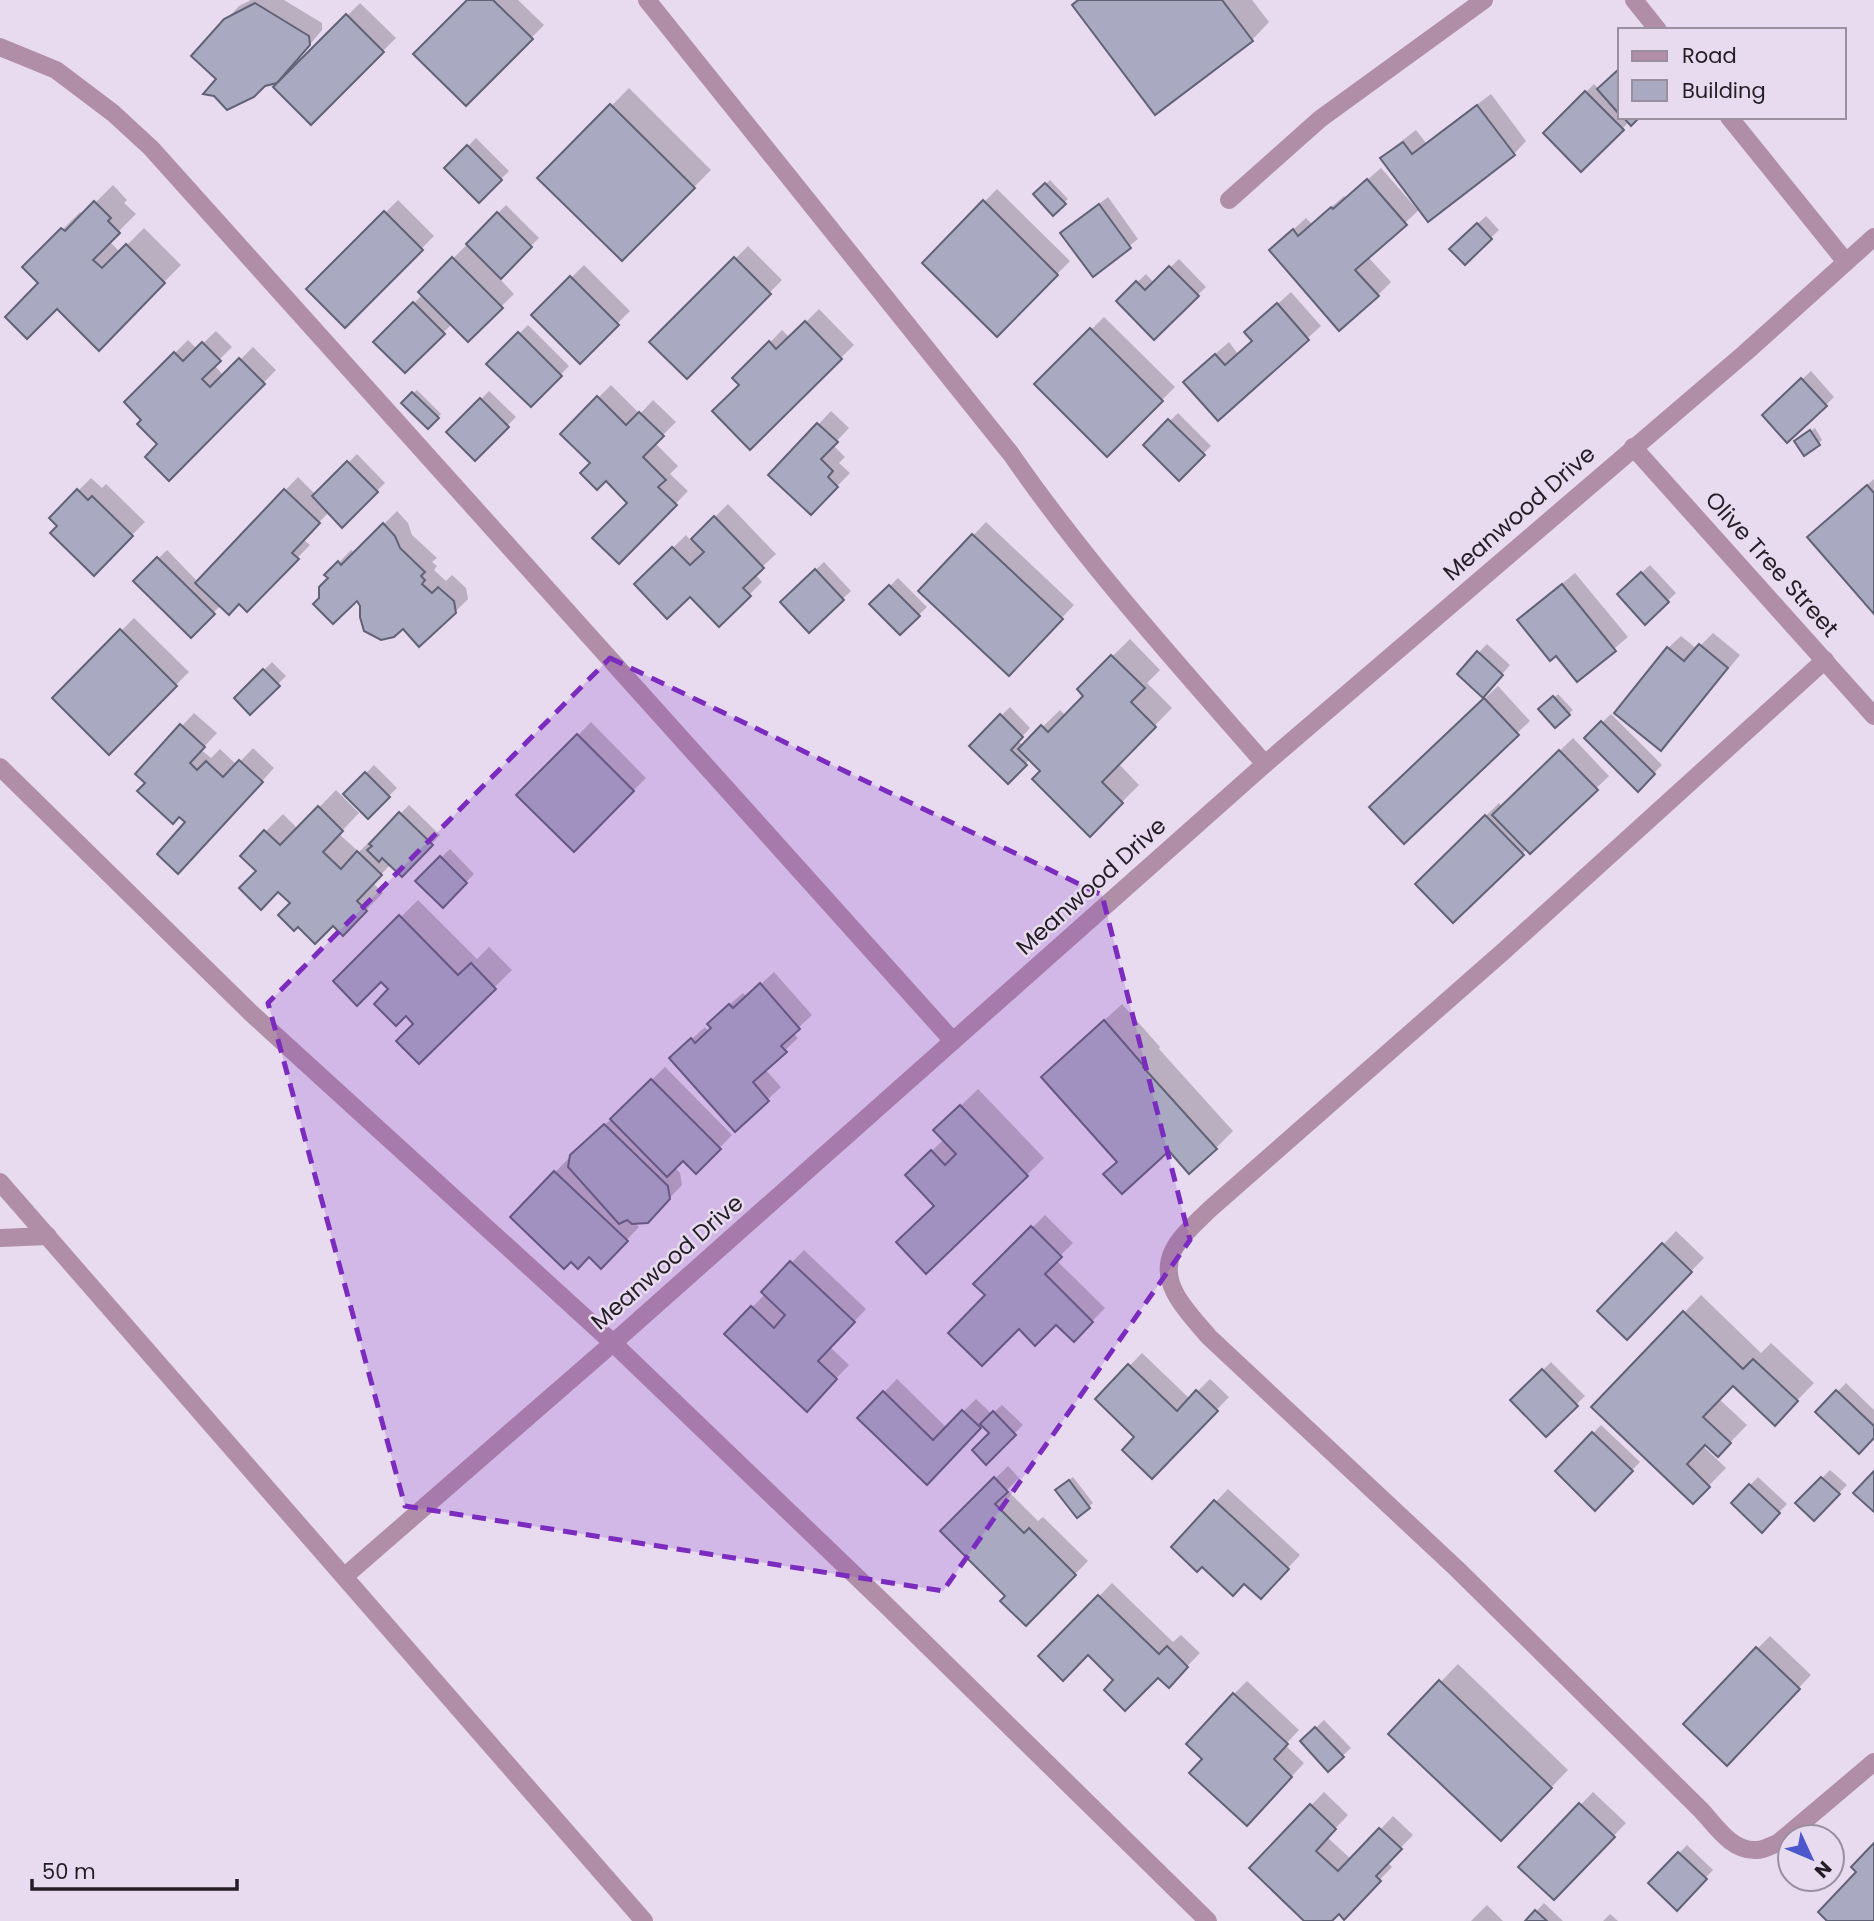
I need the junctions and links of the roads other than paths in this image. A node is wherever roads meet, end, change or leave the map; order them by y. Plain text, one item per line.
1 (647, 0) edge
2 (1484, 0) edge
3 (1634, 0) edge
4 (1656, 28) edge
5 (0, 47) edge
6 (1731, 119) edge
7 (1229, 200) dead end
8 (1874, 237) edge
9 (1846, 262) junction
10 (1633, 447) junction
11 (1825, 660) junction
12 (1874, 716) edge
13 (1265, 764) junction
14 (0, 767) edge
15 (953, 1041) junction
16 (0, 1182) edge
17 (48, 1236) junction
18 (0, 1238) edge
19 (613, 1343) junction
20 (345, 1576) junction
21 (1874, 1762) edge
22 (644, 1921) edge
23 (1208, 1921) edge

1 - 13 street
2 - 7 street
3 - 4 street
5 - 15 street
6 - 9 street
8 - 9 street, Meanwood Drive
9 - 10 street, Meanwood Drive
10 - 11 street, Olive Tree Street
10 - 13 street, Meanwood Drive
11 - 12 street, Olive Tree Street
11 - 21 street
13 - 15 street, Meanwood Drive
14 - 19 street
15 - 19 street, Meanwood Drive
16 - 17 street
17 - 18 street
17 - 20 street
19 - 20 street, Meanwood Drive
19 - 23 street
20 - 22 street

